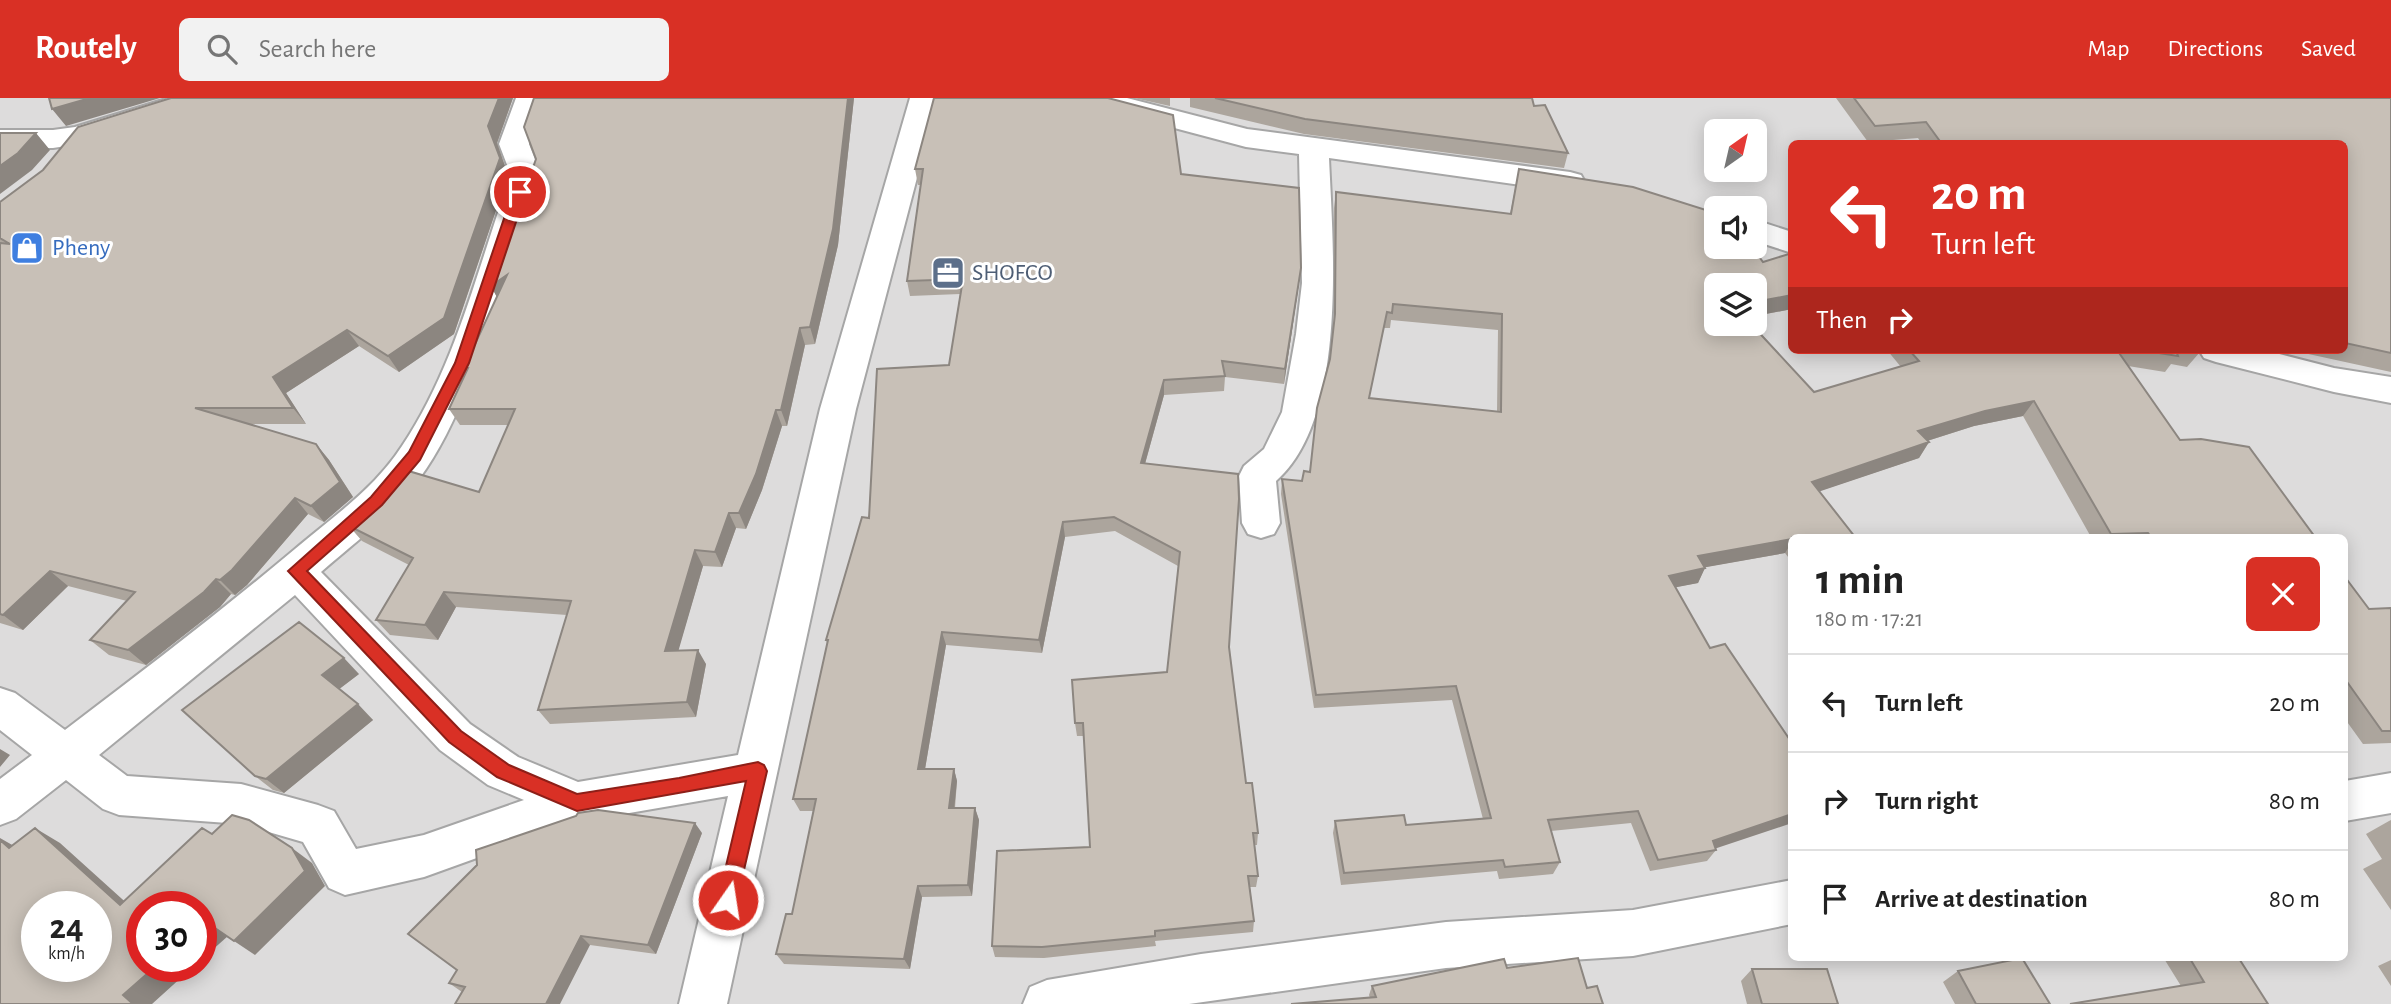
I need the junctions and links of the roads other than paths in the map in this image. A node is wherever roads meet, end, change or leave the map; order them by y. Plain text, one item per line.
1 (208, 98) edge
2 (530, 98) edge
3 (924, 98) edge
4 (1094, 98) edge
5 (79, 135) junction
6 (0, 139) edge
7 (1314, 148) junction
8 (61, 163) edge
9 (1596, 186) edge
10 (1767, 234) edge
11 (1788, 242) edge
12 (2232, 354) edge
13 (2391, 390) edge
14 (1261, 523) dead end
15 (296, 571) junction
16 (0, 706) edge
17 (66, 755) junction
18 (758, 771) junction
19 (2391, 793) edge
20 (2348, 800) edge
21 (577, 802) junction
22 (0, 805) edge
23 (1788, 903) edge
24 (704, 1004) edge
25 (1047, 1004) edge

1 - 5 street
2 - 15 street
3 - 18 street
4 - 7 street
5 - 6 street
5 - 8 street
7 - 9 street
7 - 14 street
10 - 11 street
12 - 13 street
15 - 17 street
15 - 21 street
16 - 17 street
17 - 21 street
17 - 22 street
18 - 21 street
18 - 24 street
19 - 20 street
23 - 25 street

